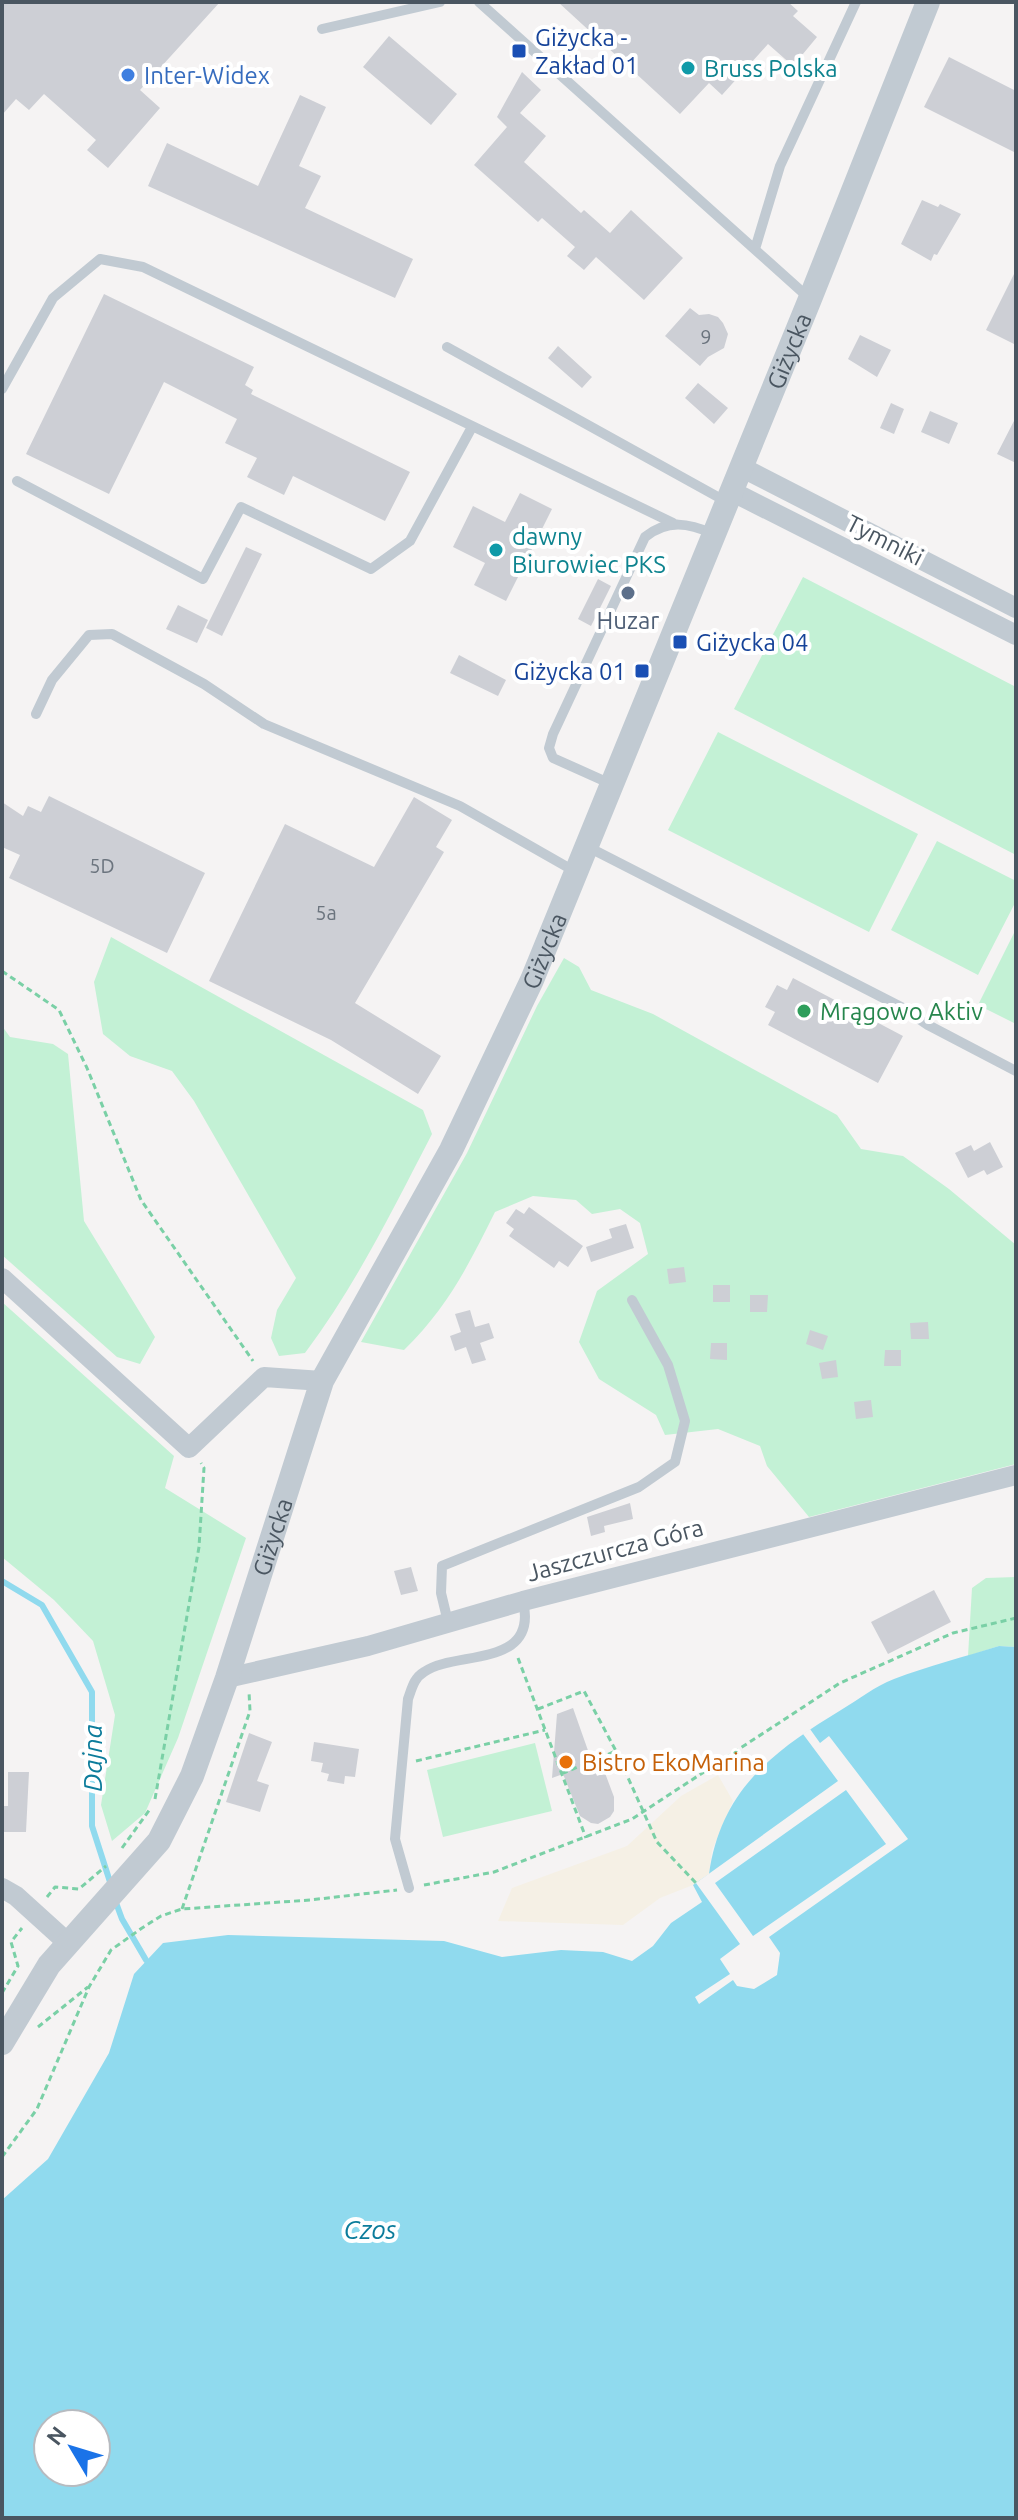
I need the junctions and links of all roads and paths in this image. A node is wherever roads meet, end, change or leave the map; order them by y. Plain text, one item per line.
1 (440, 2) edge
2 (479, 2) edge
3 (856, 2) edge
4 (928, 2) edge
5 (322, 29) dead end
6 (755, 249) junction
7 (810, 299) junction
8 (447, 347) dead end
9 (2, 389) edge
10 (472, 427) junction
11 (741, 467) junction
12 (17, 481) dead end
13 (729, 496) junction
14 (673, 523) junction
15 (714, 534) junction
16 (1016, 608) edge
17 (1016, 635) edge
18 (36, 714) dead end
19 (611, 784) junction
20 (586, 846) junction
21 (576, 872) junction
22 (2, 971) edge
23 (1016, 1071) edge
24 (2, 1278) edge
25 (632, 1300) dead end
26 (264, 1377) junction
27 (322, 1381) junction
28 (189, 1448) junction
29 (1016, 1475) edge
30 (523, 1601) junction
31 (1016, 1618) edge
32 (448, 1622) junction
33 (512, 1643) junction
34 (238, 1683) junction
35 (537, 1709) junction
36 (545, 1730) junction
37 (616, 1751) junction
38 (402, 1765) junction
39 (561, 1774) junction
40 (643, 1812) junction
41 (586, 1838) dead end
42 (121, 1849) dead end
43 (120, 1870) junction
44 (696, 1883) dead end
45 (2, 1888) edge
46 (409, 1888) dead end
47 (34, 1912) junction
48 (69, 1944) junction
49 (89, 1987) junction
50 (2, 1993) edge
51 (4, 2039) edge
52 (2, 2157) edge

1 - 5 lane
2 - 6 lane
3 - 6 lane
4 - 7 street, Giżycka
6 - 7 lane
7 - 11 street, Giżycka
8 - 13 lane
9 - 10 lane
10 - 12 lane
10 - 14 lane
11 - 13 street, Giżycka
11 - 16 street, Tymniki
13 - 15 street, Giżycka
13 - 17 street, Tymniki
14 - 15 lane
14 - 19 lane
15 - 19 street, Giżycka
18 - 21 lane
19 - 20 street, Giżycka
20 - 21 street, Giżycka
20 - 23 lane
21 - 27 street, Giżycka
22 - 26 path
24 - 28 street
25 - 32 lane
26 - 27 street
26 - 28 street
27 - 34 street, Giżycka
28 - 42 path
29 - 30 street, Jaszczurcza Góra
30 - 32 street, Jaszczurcza Góra
30 - 33 lane
31 - 40 path
32 - 34 street, Jaszczurcza Góra
33 - 35 path
33 - 38 lane
34 - 43 street, Giżycka
34 - 49 path
35 - 36 path
35 - 37 path
36 - 38 path
36 - 39 path
37 - 39 path
37 - 40 path
38 - 46 lane
39 - 41 path
40 - 44 path
43 - 47 path
43 - 48 street, Giżycka
45 - 47 street
47 - 48 street
47 - 50 path
48 - 51 street
49 - 51 path
49 - 52 path

